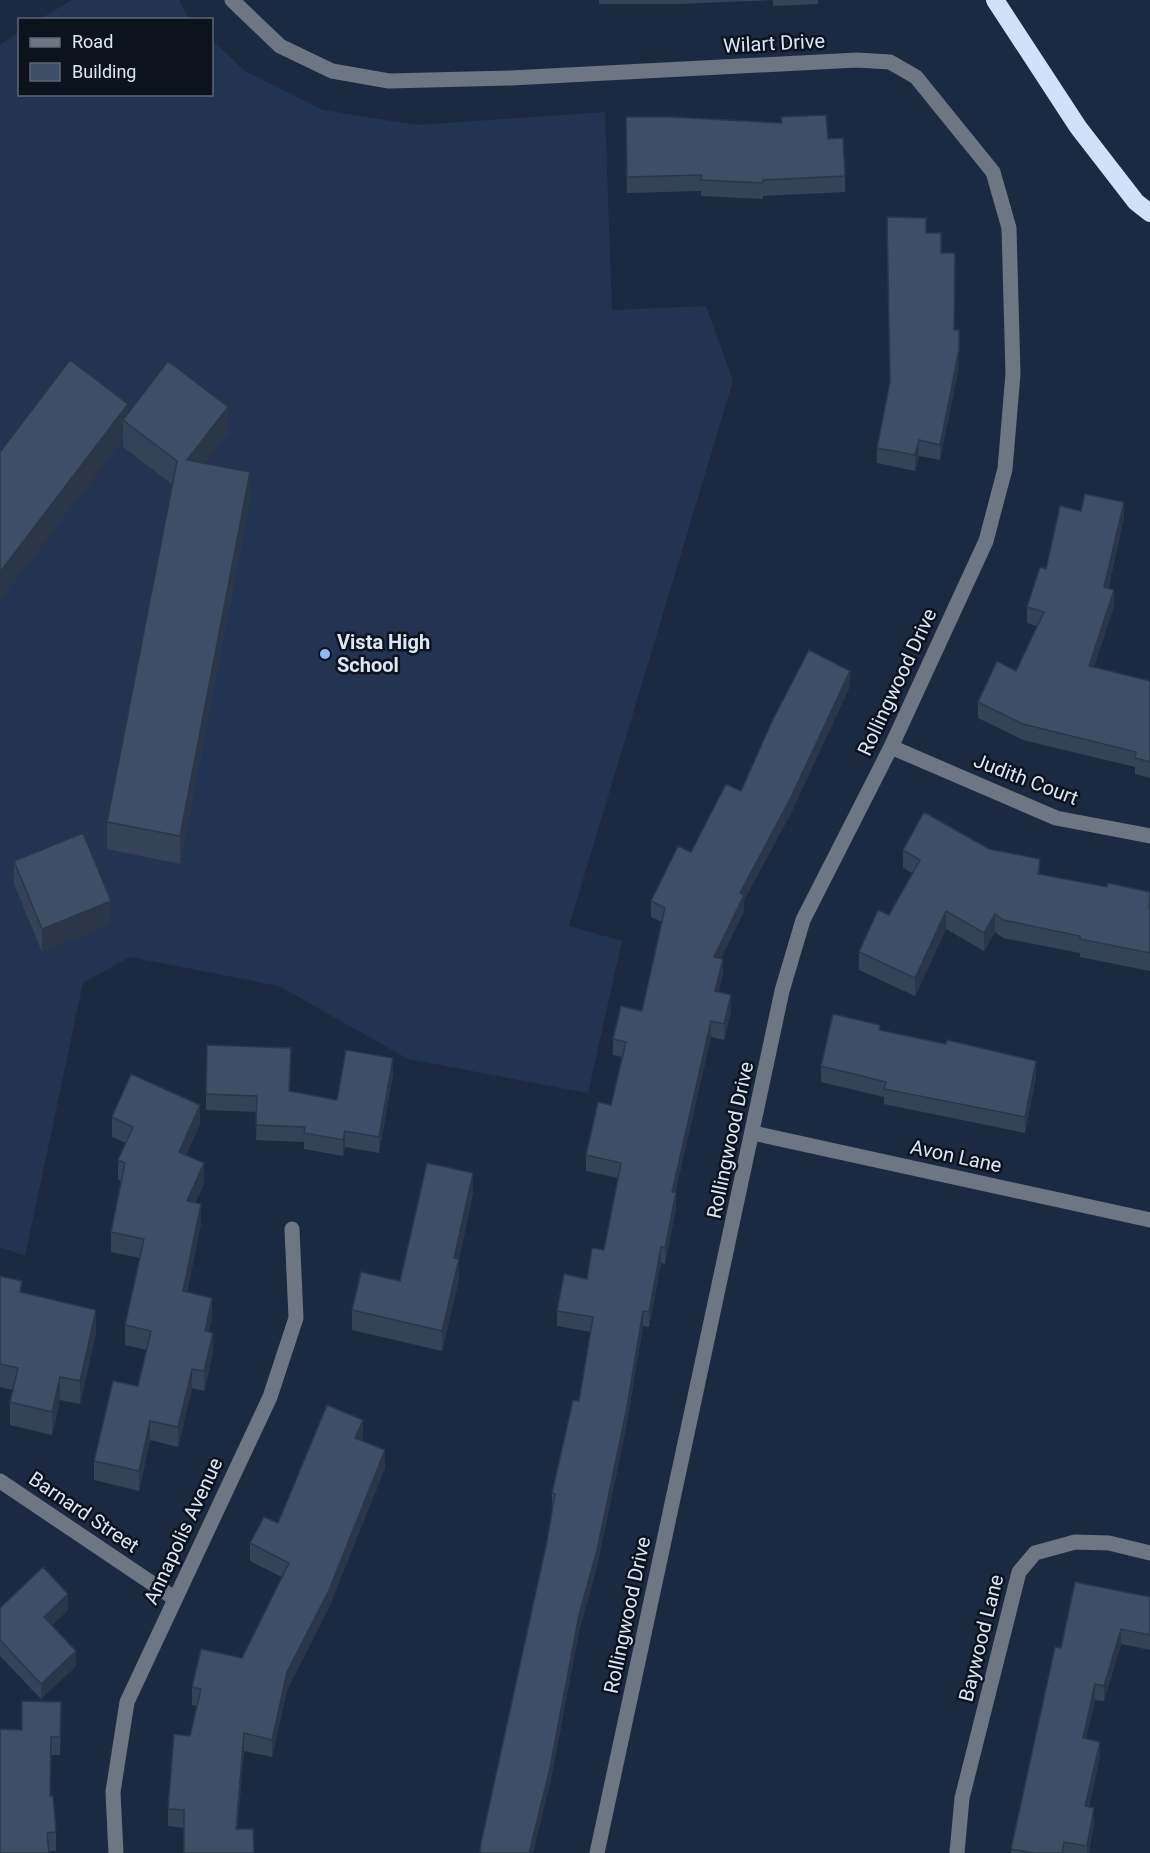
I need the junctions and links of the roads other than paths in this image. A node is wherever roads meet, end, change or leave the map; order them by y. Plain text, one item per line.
1 (232, 0) edge
2 (995, 0) edge
3 (1150, 213) edge
4 (1005, 470) joint
5 (891, 747) junction
6 (1150, 836) edge
7 (753, 1133) junction
8 (1150, 1220) edge
9 (292, 1229) dead end
10 (0, 1481) edge
11 (1150, 1553) edge
12 (174, 1598) junction
13 (116, 1853) edge
14 (597, 1853) edge
15 (957, 1853) edge

1 - 4 street, Wilart Drive
2 - 3 highway
4 - 5 street, Rollingwood Drive
5 - 6 street, Judith Court
5 - 7 street, Rollingwood Drive
7 - 8 street, Avon Lane
7 - 14 street, Rollingwood Drive
9 - 12 street, Annapolis Avenue
10 - 12 street, Barnard Street
11 - 15 street, Baywood Lane
12 - 13 street, Annapolis Avenue

